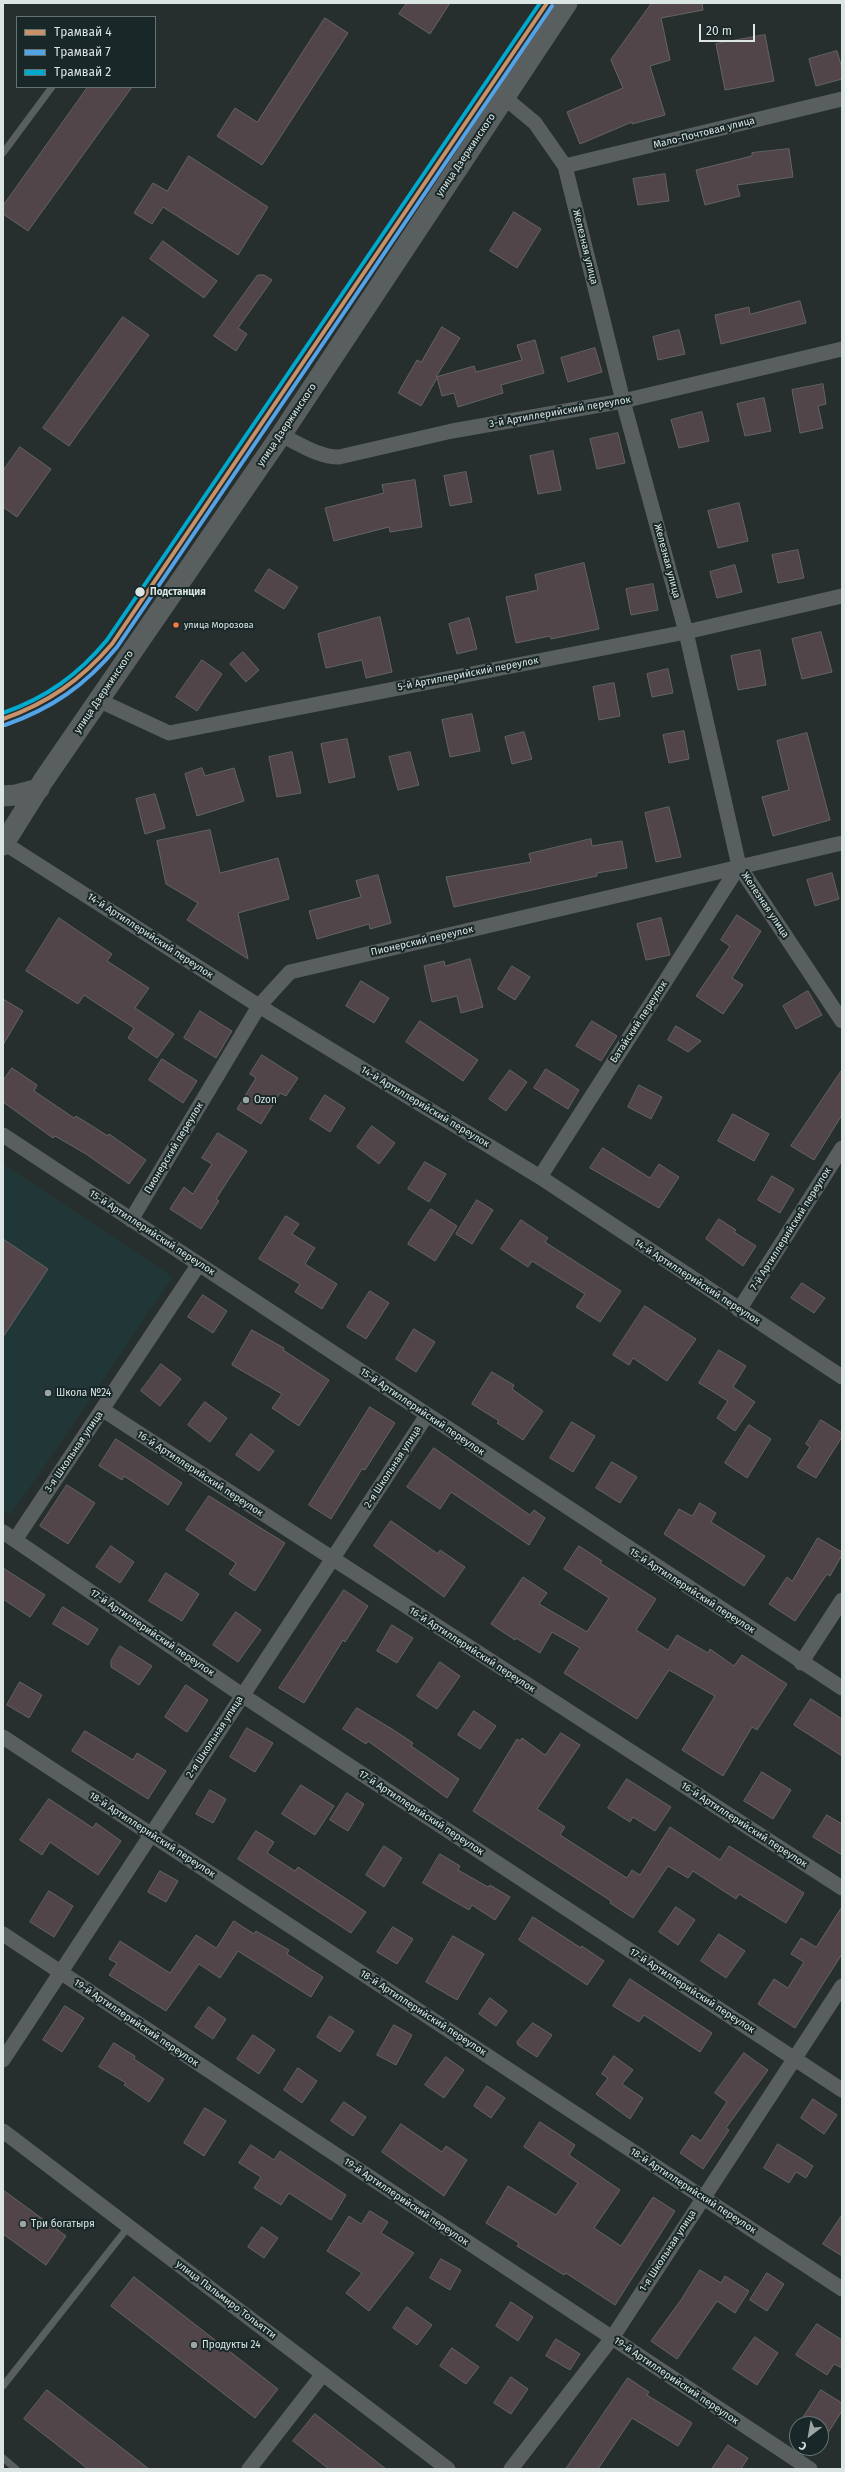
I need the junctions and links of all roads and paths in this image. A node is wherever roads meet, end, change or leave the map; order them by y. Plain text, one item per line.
1 (567, 3) edge
2 (51, 88) edge
3 (505, 98) junction
4 (842, 99) edge
5 (3, 153) edge
6 (565, 166) junction
7 (842, 349) edge
8 (623, 401) junction
9 (281, 435) junction
10 (842, 596) edge
11 (686, 632) junction
12 (98, 700) junction
13 (39, 788) junction
14 (3, 796) edge
15 (3, 843) edge
16 (842, 843) edge
17 (740, 866) junction
18 (259, 1006) junction
19 (842, 1021) edge
20 (3, 1135) edge
21 (842, 1148) edge
22 (540, 1178) junction
23 (131, 1220) junction
24 (199, 1264) junction
25 (739, 1310) junction
26 (842, 1377) edge
27 (103, 1410) junction
28 (426, 1415) junction
29 (9, 1536) edge
30 (332, 1560) junction
31 (842, 1600) edge
32 (801, 1663) junction
33 (842, 1688) edge
34 (242, 1695) junction
35 (3, 1737) edge
36 (151, 1834) junction
37 (842, 1888) edge
38 (3, 1934) edge
39 (60, 1972) junction
40 (842, 1986) edge
41 (794, 2058) junction
42 (3, 2060) edge
43 (842, 2090) edge
44 (3, 2131) edge
45 (702, 2197) junction
46 (128, 2226) junction
47 (842, 2289) edge
48 (612, 2338) junction
49 (323, 2374) junction
50 (3, 2386) edge
51 (3, 2458) edge
52 (16, 2469) edge
53 (249, 2469) edge
54 (448, 2469) edge
55 (511, 2469) edge
56 (810, 2469) edge

1 - 3 main road, улица Дзержинского
2 - 5 lane
3 - 6 street, Железная улица
3 - 9 main road, улица Дзержинского
4 - 6 street, Мало-Почтовая улица
6 - 8 street, Железная улица
7 - 8 street, 3-й Артиллерийский переулок
8 - 9 street, 3-й Артиллерийский переулок
8 - 11 street, Железная улица
9 - 12 main road, улица Дзержинского
10 - 11 street, 5-й Артиллерийский переулок
11 - 12 street, 5-й Артиллерийский переулок
11 - 17 street, Железная улица
12 - 13 main road, улица Дзержинского
13 - 14 main road
13 - 15 main road, улица Дзержинского
15 - 18 street, 14-й Артиллерийский переулок
16 - 17 street, Пионерский переулок
17 - 18 street, Пионерский переулок
17 - 19 street, Железная улица
17 - 22 street, Батайский переулок
18 - 22 street, 14-й Артиллерийский переулок
18 - 23 street, Пионерский переулок
20 - 23 street, 15-й Артиллерийский переулок
21 - 25 street, 7-й Артиллерийский переулок
22 - 25 street, 14-й Артиллерийский переулок
23 - 24 street, 15-й Артиллерийский переулок
24 - 27 street, 3-я Школьная улица
24 - 28 street, 15-й Артиллерийский переулок
25 - 26 street, 14-й Артиллерийский переулок
27 - 29 street, 3-я Школьная улица
27 - 30 street, 16-й Артиллерийский переулок
28 - 30 street, 2-я Школьная улица
28 - 32 street, 15-й Артиллерийский переулок
29 - 34 street, 17-й Артиллерийский переулок
30 - 34 street, 2-я Школьная улица
30 - 37 street, 16-й Артиллерийский переулок
31 - 32 street
32 - 33 street, 15-й Артиллерийский переулок
34 - 36 street, 2-я Школьная улица
34 - 41 street, 17-й Артиллерийский переулок
35 - 36 street, 18-й Артиллерийский переулок
36 - 39 street, 2-я Школьная улица
36 - 45 street, 18-й Артиллерийский переулок
38 - 39 street, 19-й Артиллерийский переулок
39 - 42 street, 2-я Школьная улица
39 - 48 street, 19-й Артиллерийский переулок
40 - 41 street, 1-я Школьная улица
41 - 43 street, 17-й Артиллерийский переулок
41 - 45 street, 1-я Школьная улица
44 - 46 street, улица Пальмиро Тольятти
45 - 47 street, 18-й Артиллерийский переулок
45 - 48 street, 1-я Школьная улица
46 - 49 street, улица Пальмиро Тольятти
46 - 50 lane
48 - 55 street, 1-я Школьная улица
48 - 56 street, 19-й Артиллерийский переулок
49 - 53 street
49 - 54 street, улица Пальмиро Тольятти
51 - 52 lane

